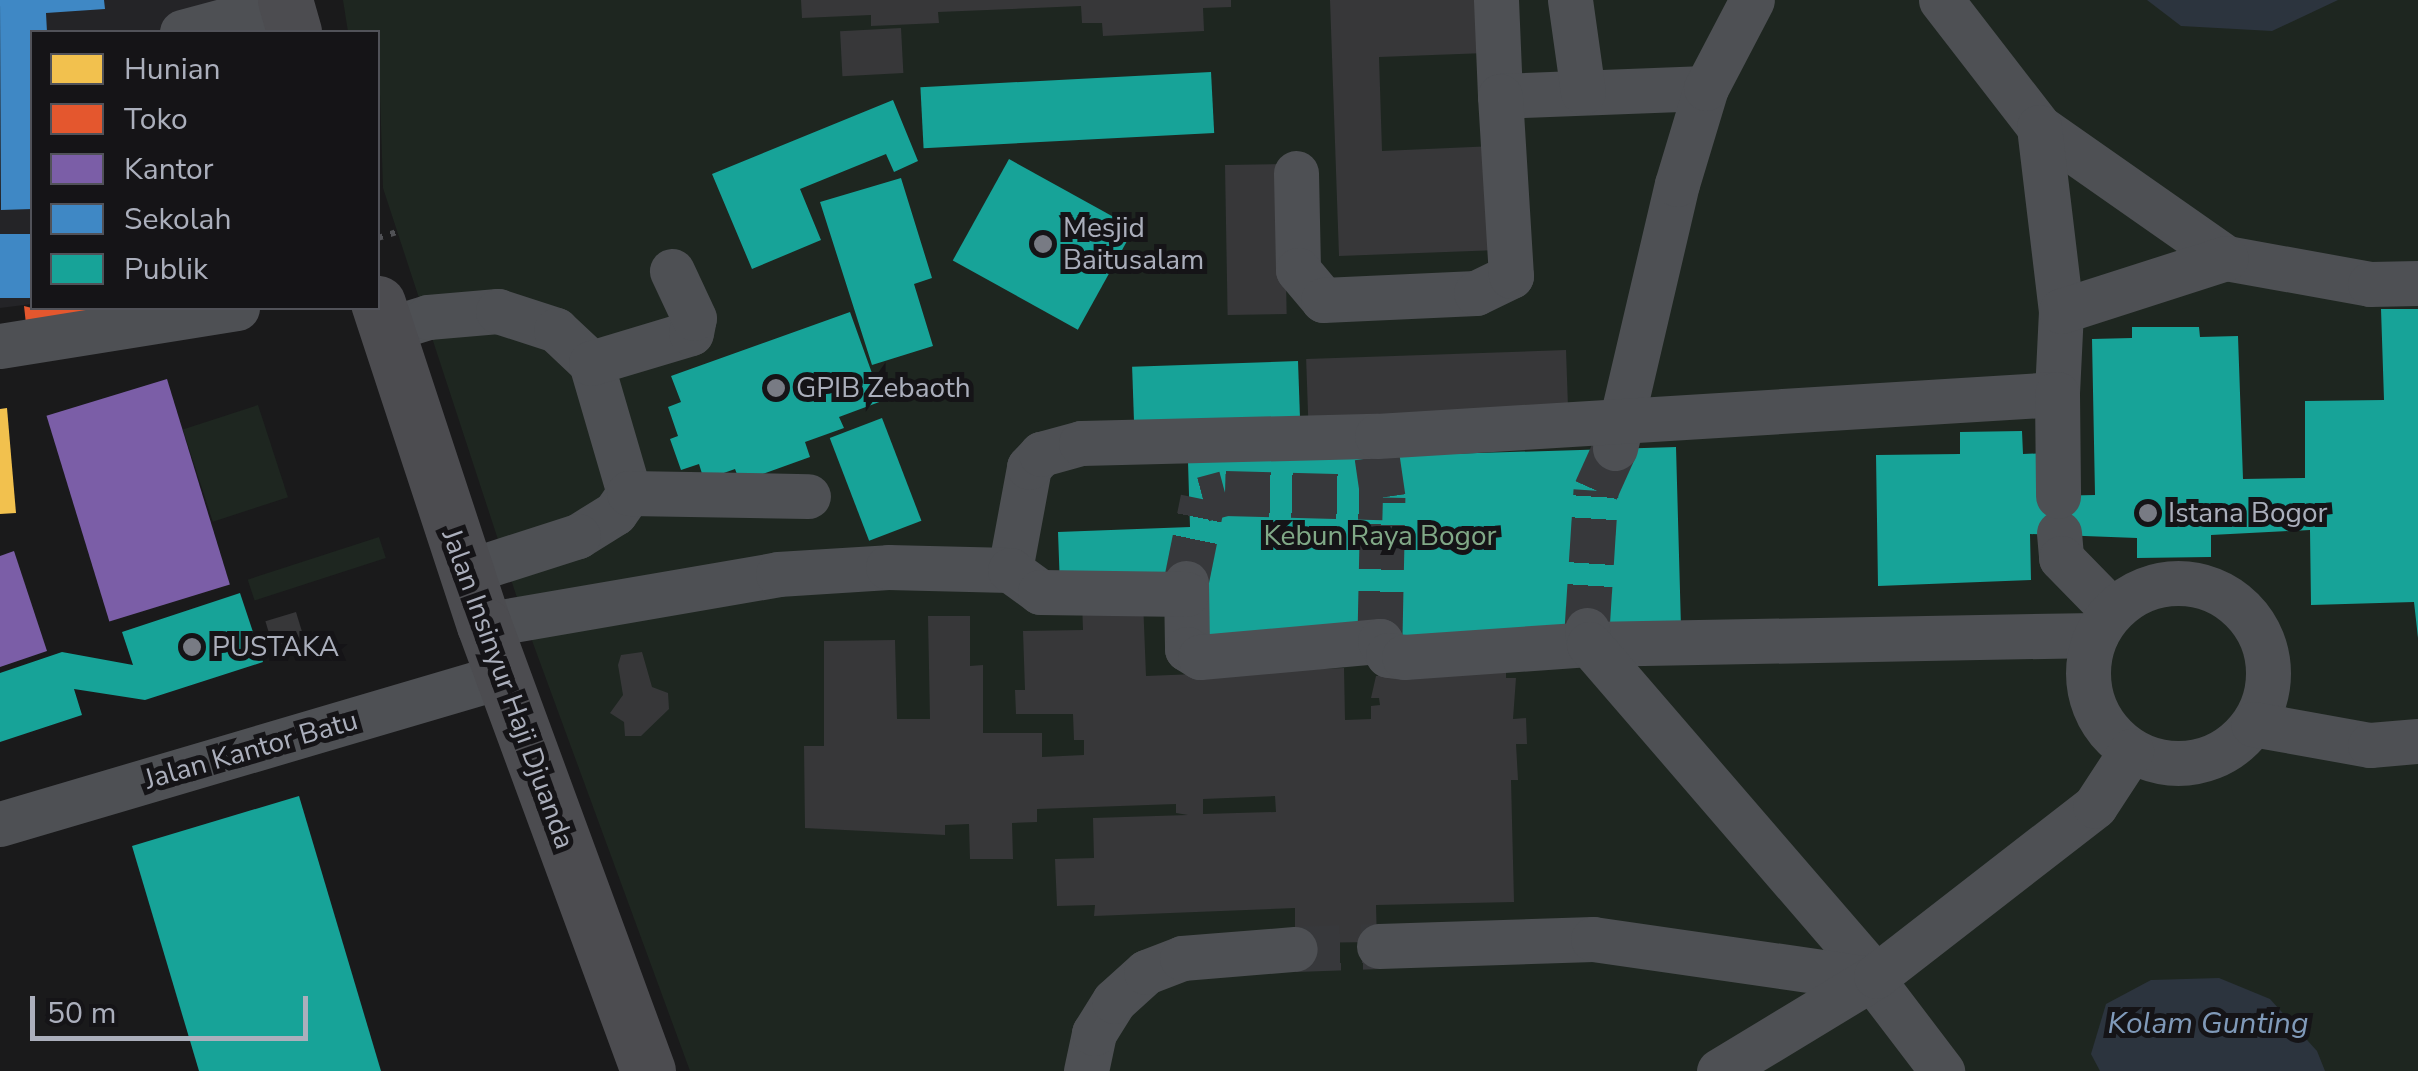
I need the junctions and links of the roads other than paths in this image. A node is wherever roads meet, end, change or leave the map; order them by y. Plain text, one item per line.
1 (1496, 0) edge
2 (1570, 0) edge
3 (1752, 0) edge
4 (1941, 0) edge
5 (288, 12) edge
6 (193, 30) edge
7 (1706, 88) junction
8 (1583, 92) junction
9 (1500, 96) junction
10 (2040, 128) junction
11 (1296, 173) dead end
12 (2226, 258) junction
13 (672, 272) dead end
14 (2418, 283) edge
15 (225, 310) edge
16 (2061, 310) junction
17 (382, 317) edge
18 (0, 346) edge
19 (591, 363) junction
20 (2057, 394) junction
21 (1617, 435) junction
22 (629, 493) junction
23 (808, 496) dead end
24 (1010, 570) junction
25 (466, 572) junction
26 (2104, 623) junction
27 (484, 625) junction
28 (1588, 637) junction
29 (502, 676) junction
30 (2253, 724) junction
31 (2418, 741) edge
32 (2131, 751) junction
33 (0, 824) edge
34 (1379, 946) tunnel mouth
35 (1294, 949) tunnel mouth
36 (1874, 977) junction
37 (1812, 1014) junction
38 (648, 1071) edge
39 (1086, 1071) edge
40 (1719, 1071) edge
41 (1750, 1071) edge
42 (1942, 1071) edge

1 - 9 street
2 - 8 street
3 - 7 street
4 - 10 street
5 - 6 street
7 - 8 street
7 - 21 street
8 - 9 street
9 - 11 street
10 - 12 street
10 - 16 street
12 - 14 street
12 - 16 street
13 - 19 street
15 - 18 street
16 - 20 street
17 - 19 street
17 - 25 main road, Jalan Insinyur Haji Djuanda
19 - 22 street
20 - 21 street
20 - 26 street
21 - 24 street
22 - 23 street
22 - 25 street
24 - 27 street
24 - 28 street
25 - 27 main road, Jalan Insinyur Haji Djuanda
26 - 28 street
26 - 30 street
26 - 32 street
27 - 29 main road, Jalan Insinyur Haji Djuanda
28 - 36 street
29 - 33 street, Jalan Kantor Batu
29 - 38 main road, Jalan Insinyur Haji Djuanda
30 - 31 street
30 - 32 street
32 - 36 street
34 - 36 street
35 - 39 street
36 - 37 street
36 - 42 street
37 - 40 street
37 - 41 street

